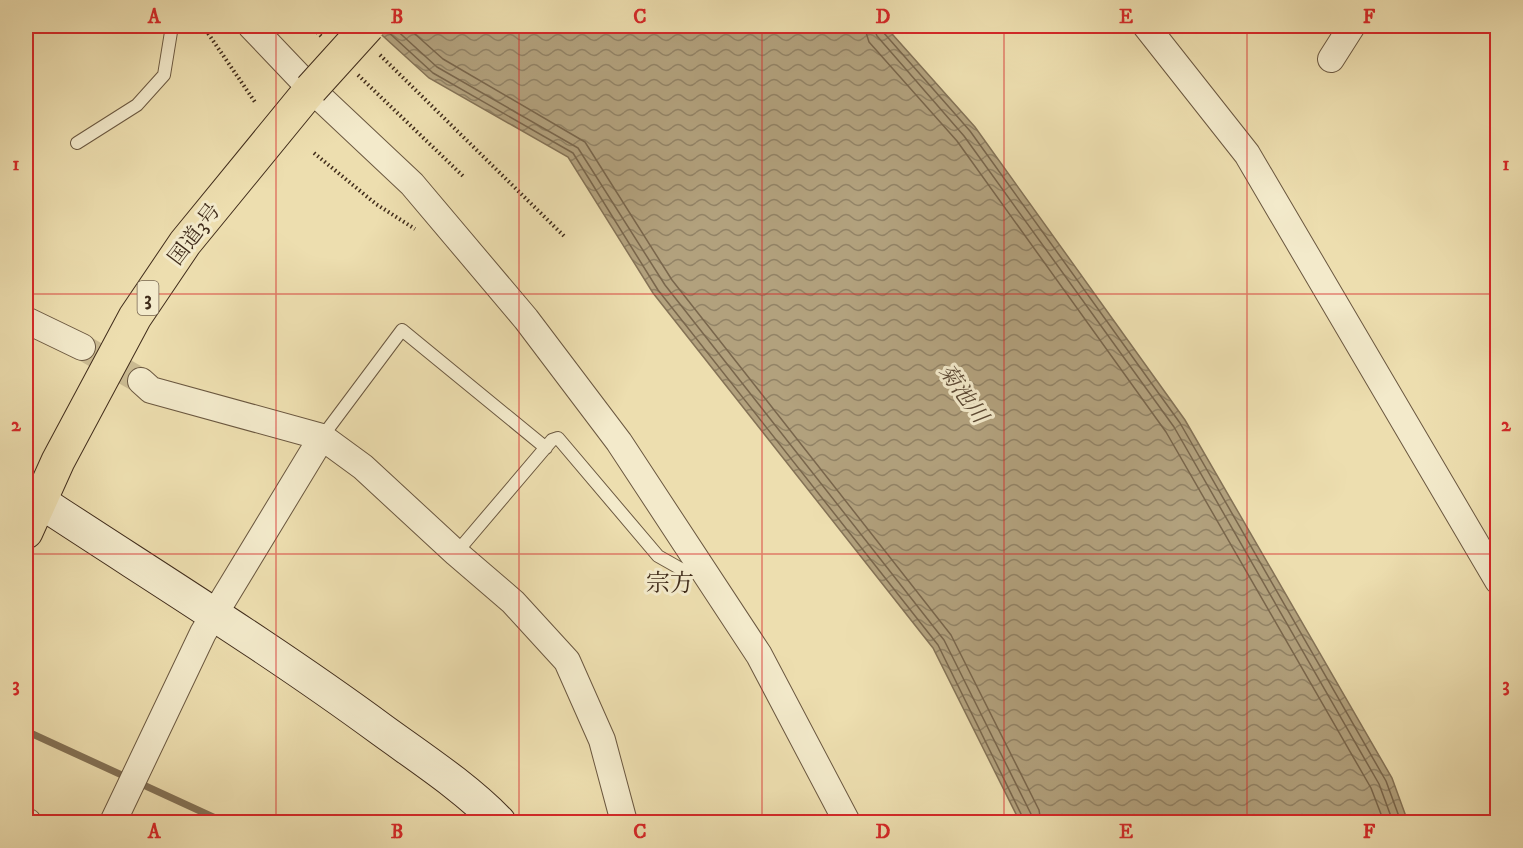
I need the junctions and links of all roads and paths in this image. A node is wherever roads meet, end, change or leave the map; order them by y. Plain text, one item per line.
1 (169, 26) edge
2 (203, 26) edge
3 (251, 26) edge
4 (310, 26) edge
5 (1146, 26) edge
6 (1352, 26) edge
7 (371, 38) edge
8 (327, 43) dead end
9 (1331, 59) dead end
10 (352, 68) dead end
11 (310, 89) junction
12 (255, 102) dead end
13 (77, 143) dead end
14 (464, 177) dead end
15 (566, 237) dead end
16 (26, 320) edge
17 (82, 347) tunnel mouth
18 (141, 381) tunnel mouth
19 (322, 436) junction
20 (546, 448) junction
21 (33, 496) edge
22 (26, 532) edge
23 (456, 553) junction
24 (704, 570) junction
25 (1497, 582) edge
26 (214, 616) junction
27 (113, 822) edge
28 (500, 822) edge
29 (624, 822) edge
30 (848, 822) edge

1 - 13 lane
2 - 12 path
3 - 11 street
4 - 8 path
5 - 25 street
6 - 9 street
7 - 11 highway, 国道3号 / 3, bridge
7 - 15 path
10 - 14 path
11 - 21 highway, 国道3号 / 3
11 - 24 street
16 - 17 street
18 - 19 street
19 - 20 lane
19 - 23 street
19 - 26 street
20 - 23 lane
20 - 24 lane
21 - 22 highway, 国道3号 / 3
21 - 26 street
23 - 29 street
24 - 30 street
26 - 27 street
26 - 28 street

